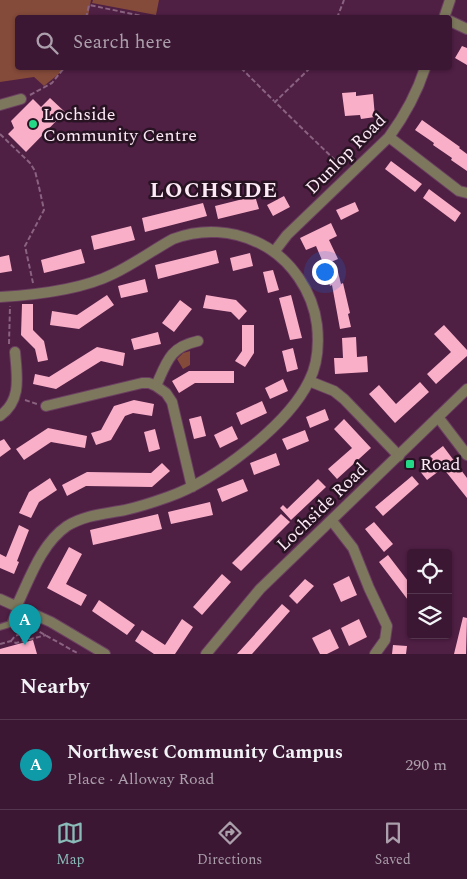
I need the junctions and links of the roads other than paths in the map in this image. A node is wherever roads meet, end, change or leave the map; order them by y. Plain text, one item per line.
1 (450, 0) edge
2 (445, 15) edge
3 (452, 23) edge
4 (467, 30) edge
5 (425, 70) edge
6 (21, 99) road end
7 (0, 105) edge
8 (389, 137) junction
9 (467, 193) edge
10 (274, 252) junction
11 (5, 297) edge
12 (198, 341) dead end
13 (15, 352) road end
14 (309, 381) junction
15 (156, 386) junction
16 (467, 389) edge
17 (46, 406) road end
18 (0, 416) edge
19 (438, 417) junction
20 (467, 455) edge
21 (399, 456) junction
22 (192, 487) junction
23 (332, 521) junction
24 (0, 599) edge
25 (17, 605) junction
26 (0, 627) edge
27 (105, 654) edge
28 (206, 654) edge
29 (375, 654) edge

1 - 2 street
3 - 4 street
5 - 8 street, Dunlop Road
6 - 7 street
8 - 9 street
8 - 10 street, Dunlop Road
10 - 11 street
10 - 14 street
12 - 15 street
13 - 18 street
14 - 21 street
14 - 22 street
15 - 17 street
15 - 22 street
16 - 19 street, Lochside Road
19 - 20 street
19 - 21 street, Lochside Road
21 - 23 street, Lochside Road
22 - 25 street
23 - 28 street, Lochside Road
23 - 29 street
24 - 25 street
25 - 26 lane
25 - 27 street

